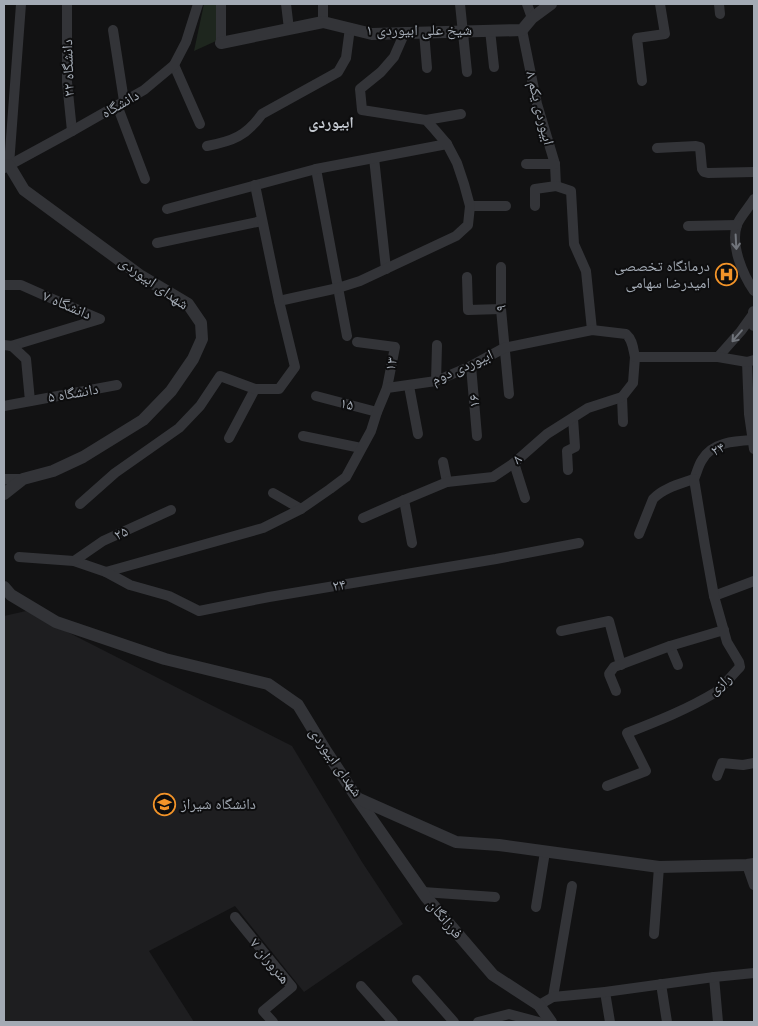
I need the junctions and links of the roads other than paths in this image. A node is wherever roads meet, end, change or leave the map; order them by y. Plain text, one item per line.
1 (21, 4) edge
2 (67, 4) edge
3 (198, 4) edge
4 (222, 4) edge
5 (286, 4) edge
6 (323, 4) edge
7 (460, 4) edge
8 (527, 4) edge
9 (551, 4) edge
10 (660, 4) edge
11 (532, 18) junction
12 (323, 22) junction
13 (350, 28) junction
14 (289, 29) junction
15 (113, 30) dead end
16 (490, 30) junction
17 (522, 30) junction
18 (462, 31) junction
19 (405, 32) junction
20 (424, 32) junction
21 (221, 43) joint
22 (174, 65) junction
23 (494, 67) dead end
24 (427, 68) dead end
25 (467, 72) dead end
26 (642, 81) dead end
27 (120, 103) junction
28 (461, 114) dead end
29 (426, 120) junction
30 (200, 124) dead end
31 (72, 131) junction
32 (447, 144) junction
33 (207, 146) dead end
34 (657, 148) dead end
35 (374, 158) junction
36 (526, 164) dead end
37 (555, 164) junction
38 (6, 166) edge
39 (316, 169) junction
40 (754, 172) edge
41 (145, 179) dead end
42 (255, 185) junction
43 (556, 186) junction
44 (754, 199) edge
45 (470, 206) junction
46 (506, 206) dead end
47 (535, 206) dead end
48 (167, 209) dead end
49 (262, 221) junction
50 (737, 225) junction
51 (688, 226) dead end
52 (157, 243) dead end
53 (501, 267) dead end
54 (386, 269) junction
55 (467, 277) dead end
56 (4, 285) edge
57 (338, 288) junction
58 (754, 291) edge
59 (279, 301) junction
60 (500, 309) junction
61 (754, 313) edge
62 (754, 325) edge
63 (592, 330) junction
64 (347, 336) dead end
65 (357, 342) dead end
66 (437, 345) dead end
67 (7, 346) edge
68 (504, 348) junction
69 (635, 357) junction
70 (718, 357) junction
71 (751, 361) edge
72 (471, 366) junction
73 (436, 381) junction
74 (117, 385) dead end
75 (409, 386) junction
76 (387, 388) junction
77 (255, 389) junction
78 (509, 394) dead end
79 (316, 396) dead end
80 (622, 397) junction
81 (30, 401) junction
82 (4, 406) edge
83 (377, 412) junction
84 (573, 418) junction
85 (623, 422) dead end
86 (418, 434) dead end
87 (303, 436) dead end
88 (477, 436) dead end
89 (229, 438) dead end
90 (753, 445) edge
91 (361, 448) junction
92 (443, 462) dead end
93 (514, 463) junction
94 (568, 470) dead end
95 (23, 479) junction
96 (694, 479) junction
97 (4, 480) edge
98 (447, 482) junction
99 (274, 493) dead end
100 (4, 494) edge
101 (525, 498) dead end
102 (404, 500) junction
103 (80, 504) dead end
104 (301, 509) junction
105 (171, 510) dead end
106 (363, 518) dead end
107 (640, 534) dead end
108 (412, 543) dead end
109 (579, 543) dead end
110 (19, 557) dead end
111 (74, 561) junction
112 (106, 572) junction
113 (754, 582) edge
114 (4, 587) edge
115 (714, 596) junction
116 (724, 630) junction
117 (561, 631) dead end
118 (670, 646) junction
119 (621, 665) junction
120 (678, 665) dead end
121 (616, 691) dead end
122 (754, 763) edge
123 (717, 776) dead end
124 (607, 786) dead end
125 (357, 798) junction
126 (545, 852) junction
127 (751, 864) edge
128 (659, 866) junction
129 (572, 886) dead end
130 (754, 886) edge
131 (423, 892) junction
132 (495, 897) dead end
133 (536, 907) dead end
134 (235, 917) dead end
135 (654, 934) dead end
136 (754, 972) edge
137 (714, 977) junction
138 (417, 980) dead end
139 (661, 984) junction
140 (361, 986) dead end
141 (605, 992) junction
142 (552, 997) junction
143 (538, 1005) junction
144 (273, 1022) edge
145 (393, 1022) edge
146 (454, 1022) edge
147 (478, 1022) edge
148 (539, 1022) edge
149 (551, 1022) edge
150 (610, 1022) edge
151 (667, 1022) edge
152 (718, 1022) edge

1 - 38 street
2 - 31 street, ۲۲ دانشگاه
3 - 22 street, دانشگاه
4 - 21 street
5 - 14 street
6 - 12 street
7 - 18 street
8 - 11 street
9 - 11 street
10 - 26 street
11 - 17 street
12 - 13 street, شیخ علی ابیوردی ۱
12 - 14 street, شیخ علی ابیوردی ۱
13 - 19 street, شیخ علی ابیوردی ۱
13 - 33 street
14 - 21 street, شیخ علی ابیوردی ۱
15 - 27 street
16 - 17 street, شیخ علی ابیوردی ۱
16 - 18 street, شیخ علی ابیوردی ۱
16 - 23 street
17 - 37 street, ۸ ابیوردی یکم
18 - 20 street, شیخ علی ابیوردی ۱
18 - 25 street
19 - 20 street, شیخ علی ابیوردی ۱
19 - 29 street
20 - 24 street
22 - 27 street, دانشگاه
22 - 30 street
27 - 31 street, دانشگاه
27 - 41 street
28 - 29 street
29 - 32 street
31 - 38 street, دانشگاه
32 - 35 street
32 - 45 street
34 - 40 street
35 - 39 street
35 - 54 street
36 - 37 street
37 - 43 street, ۸ ابیوردی یکم
38 - 95 street, شهدای ابیوردی
39 - 42 street
39 - 57 street
42 - 48 street
42 - 49 street
43 - 47 street
43 - 63 street
44 - 50 street
45 - 46 street
45 - 54 street
49 - 52 street
49 - 59 street
50 - 51 street
50 -> 58 street
53 - 60 street, ۹
54 - 57 street
55 - 60 street
56 - 67 street, ۷ دانشگاه
57 - 59 street
57 - 64 street
59 - 77 street
60 - 68 street, ۹
61 - 62 street
61 -> 70 street
63 - 68 street, ابیوردی دوم
63 - 69 street, ابیوردی دوم
65 - 76 street, ۱۳
66 - 73 street
67 - 81 street
68 - 72 street, ابیوردی دوم
68 - 78 street, ۹
69 - 70 street
69 - 80 street
70 - 71 street
71 - 90 street
72 - 73 street, ابیوردی دوم
72 - 88 street, ۱۶
73 - 75 street, ابیوردی دوم
74 - 81 street, ۵ دانشگاه
75 - 76 street, ابیوردی دوم
75 - 86 street
76 - 83 street
77 - 89 street
77 - 103 street
79 - 83 street, ۱۵
80 - 84 street, ۸
80 - 85 street
81 - 82 street
83 - 91 street
84 - 93 street, ۸
84 - 94 street
87 - 91 street
90 - 96 street, ۲۴
91 - 104 street
92 - 98 street
93 - 98 street, ۸
93 - 101 street
95 - 97 street
95 - 100 street, شهدای ابیوردی
96 - 107 street
96 - 115 street, رازی
98 - 102 street, ۸
99 - 104 street
102 - 106 street, ۸
102 - 108 street
104 - 112 street
105 - 111 street, ۲۵
109 - 112 street, ۲۴
110 - 111 street
111 - 112 street
113 - 115 street
114 - 125 street, شهدای ابیوردی
115 - 116 street, رازی
116 - 118 street
116 - 124 street, رازی
117 - 119 street
118 - 119 street
118 - 120 street
119 - 121 street
122 - 123 street
125 - 126 street, شهدای ابیوردی
125 - 131 street, فرزانگان
126 - 128 street, شهدای ابیوردی
126 - 133 street
127 - 128 street, شهدای ابیوردی
127 - 130 street
128 - 135 street
129 - 142 street
131 - 132 street
131 - 143 street, فرزانگان
134 - 144 street, هنروران ۷
136 - 137 street
137 - 139 street
137 - 152 street
138 - 146 street
139 - 141 street
139 - 151 street
140 - 145 street
141 - 142 street
141 - 150 street
142 - 143 street
143 - 149 street, فرزانگان
147 - 148 street

